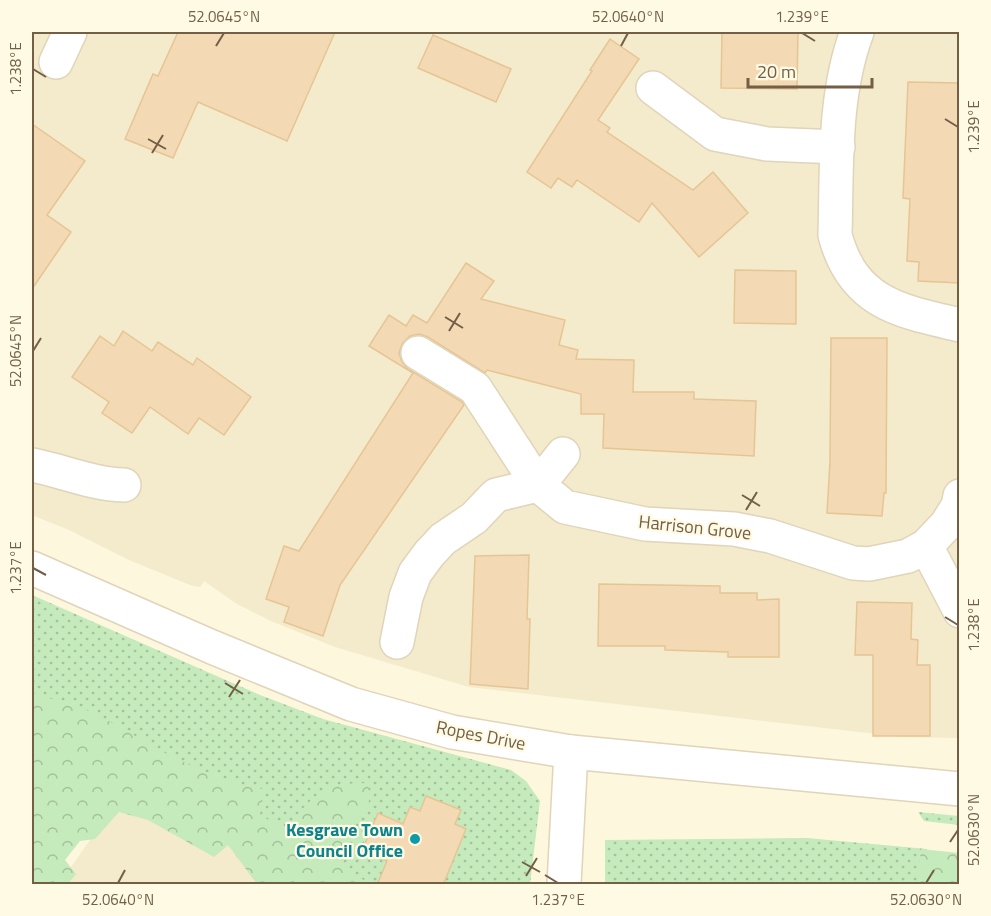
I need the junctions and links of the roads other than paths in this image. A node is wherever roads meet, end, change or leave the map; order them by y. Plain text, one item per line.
1 (70, 32) edge
2 (857, 32) edge
3 (56, 62) dead end
4 (653, 88) dead end
5 (838, 147) junction
6 (960, 325) edge
7 (418, 353) dead end
8 (563, 454) dead end
9 (32, 465) edge
10 (124, 485) dead end
11 (538, 485) junction
12 (960, 496) edge
13 (926, 546) junction
14 (32, 568) edge
15 (960, 611) edge
16 (397, 642) dead end
17 (571, 752) junction
18 (960, 789) edge
19 (564, 885) edge

1 - 3 street
2 - 5 street
4 - 5 street
5 - 6 street
7 - 11 street, Harrison Grove
8 - 11 street
9 - 10 street
11 - 13 street, Harrison Grove
11 - 16 street
12 - 13 street, Harrison Grove
13 - 15 street
14 - 17 street, Ropes Drive
17 - 18 street, Ropes Drive
17 - 19 street

